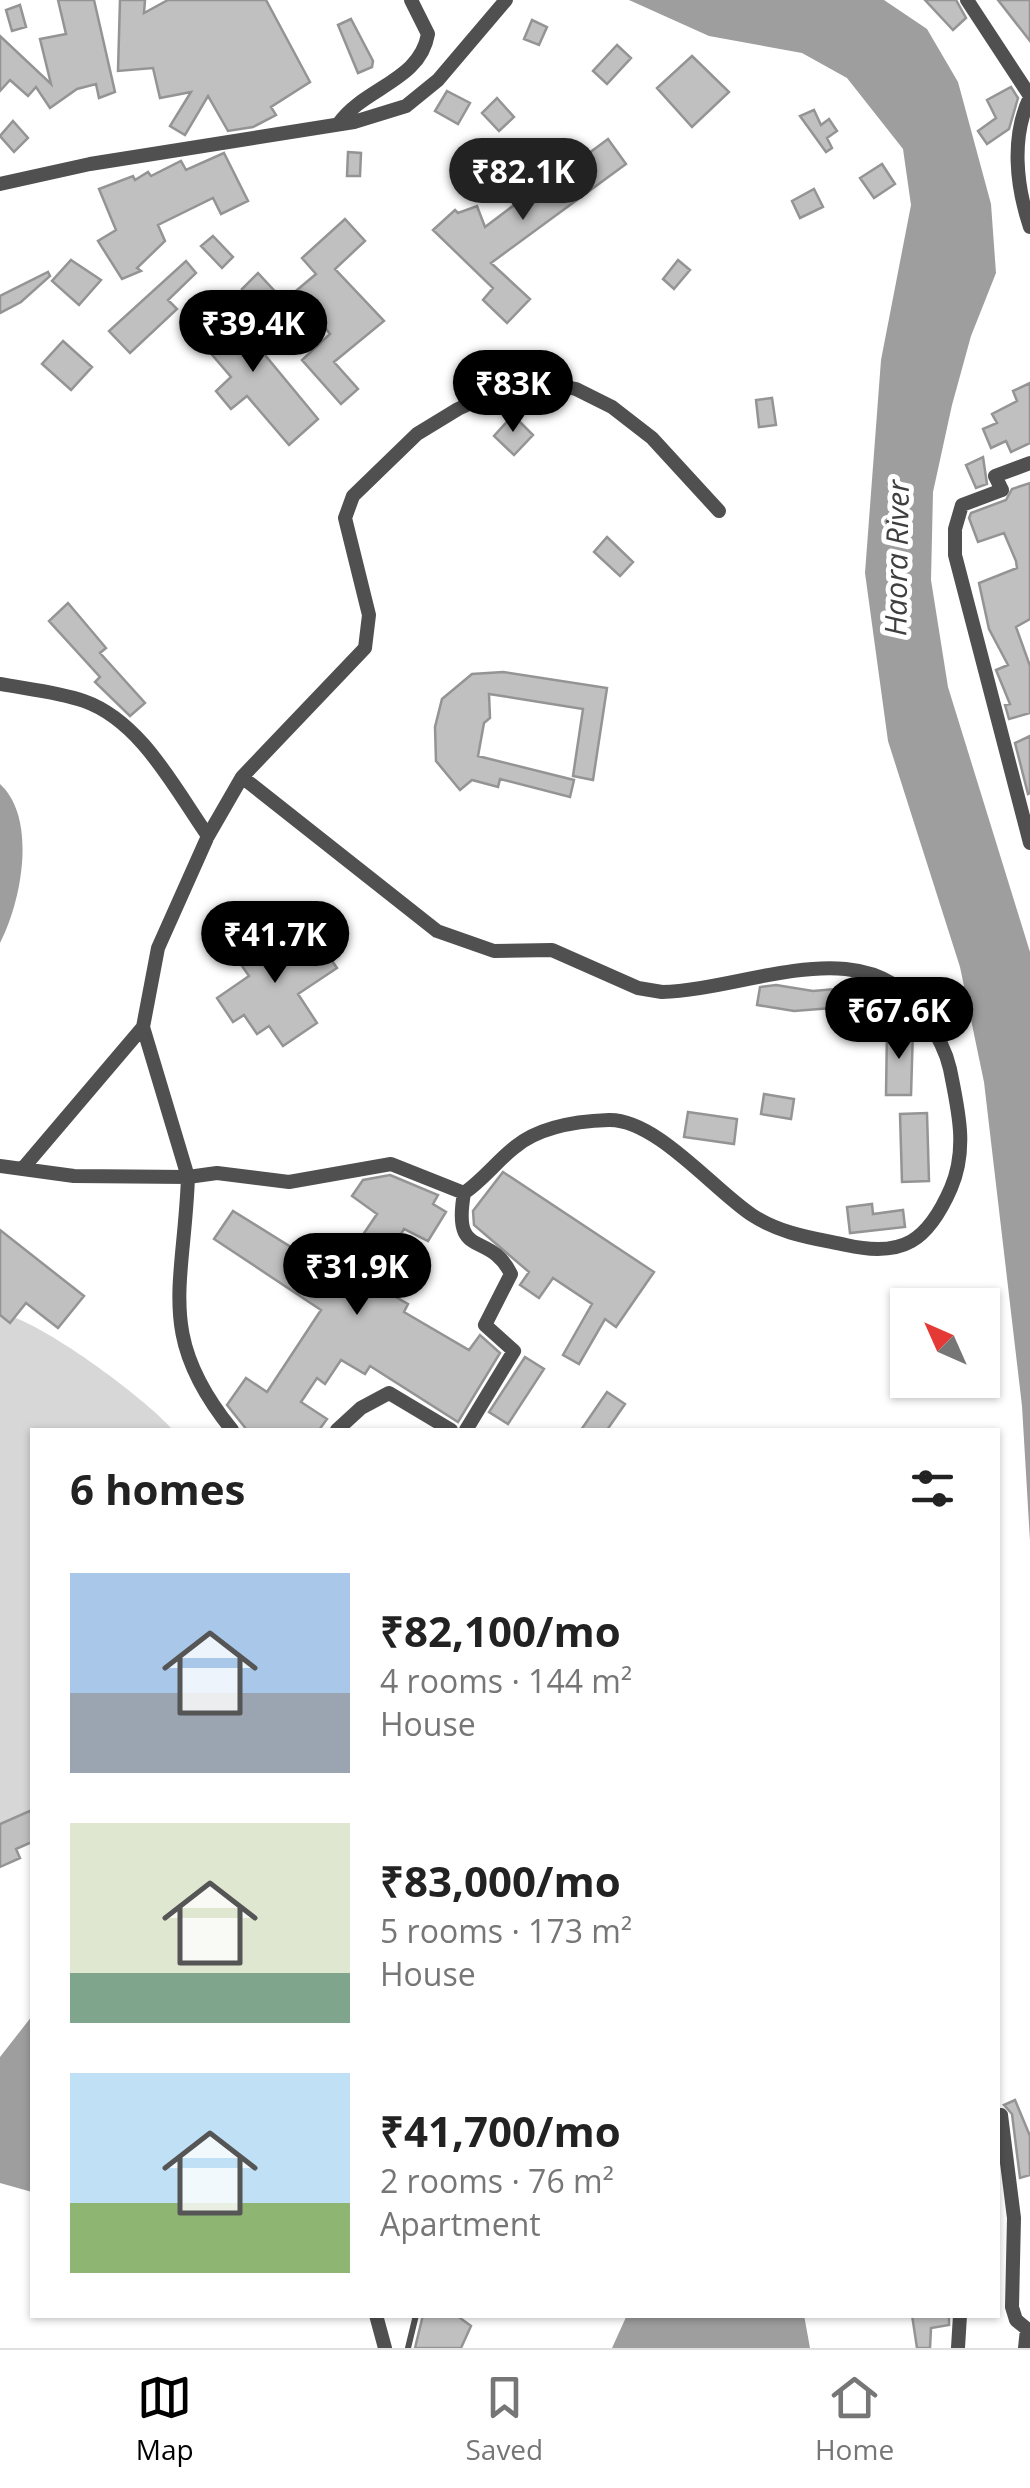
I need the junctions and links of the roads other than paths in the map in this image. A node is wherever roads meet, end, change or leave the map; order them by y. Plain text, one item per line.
1 (412, 0) edge
2 (506, 0) edge
3 (967, 0) edge
4 (1030, 97) edge
5 (340, 124) junction
6 (0, 184) edge
7 (1030, 227) edge
8 (1030, 463) edge
9 (719, 510) dead end
10 (0, 684) edge
11 (242, 777) junction
12 (208, 836) junction
13 (1030, 843) edge
14 (143, 1028) junction
15 (0, 1166) edge
16 (24, 1167) junction
17 (188, 1177) junction
18 (464, 1193) junction
19 (231, 1428) edge
20 (339, 1428) edge
21 (448, 1428) edge
22 (467, 1428) edge
23 (1001, 2115) dead end
24 (377, 2318) edge
25 (415, 2318) edge
26 (960, 2318) edge
27 (385, 2348) edge
28 (408, 2348) edge
29 (958, 2348) edge
30 (1025, 2348) edge

1 - 5 street
2 - 5 street
3 - 4 street
4 - 7 street
5 - 6 street
8 - 13 street
9 - 11 street
10 - 12 street
11 - 12 street
11 - 18 street
12 - 14 street
14 - 16 street
14 - 17 street
15 - 16 street
16 - 17 street
17 - 18 street
17 - 19 street
18 - 22 street
20 - 21 street
23 - 30 street
24 - 27 street
25 - 28 lane
26 - 29 street

